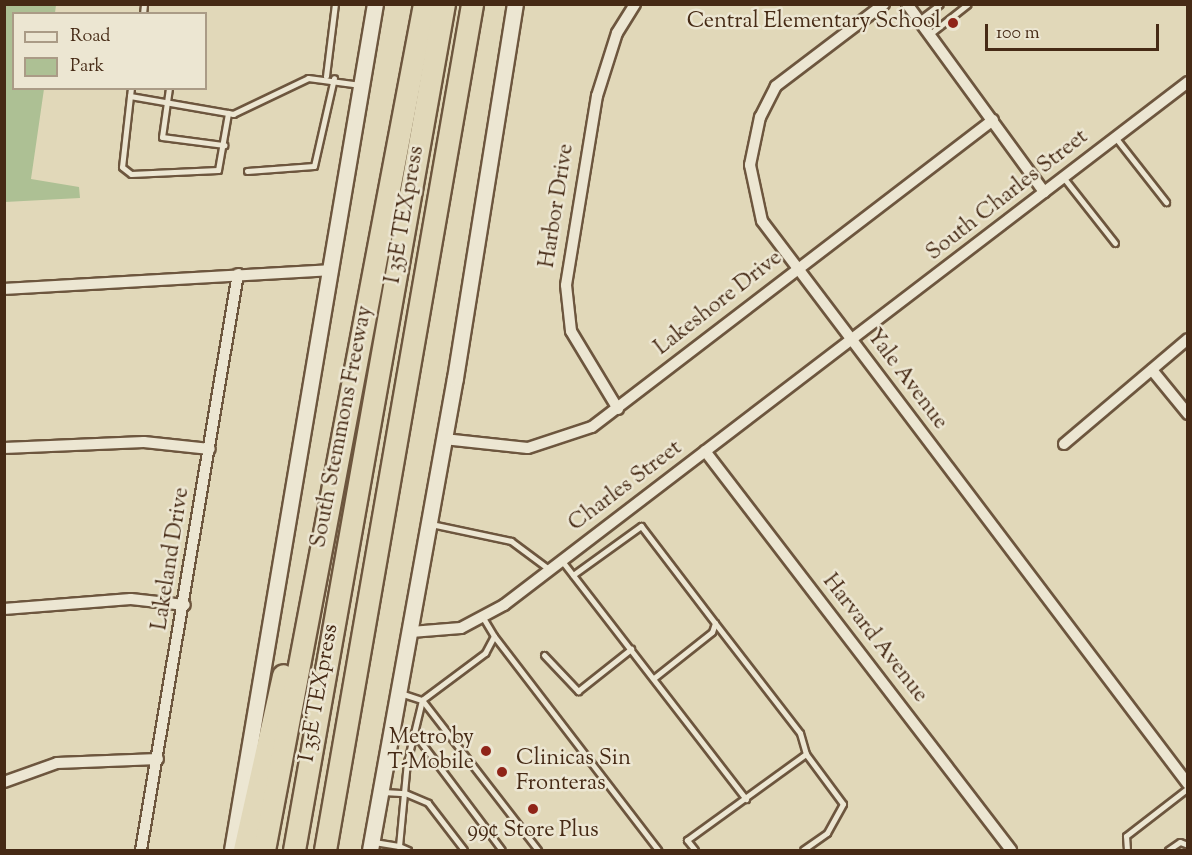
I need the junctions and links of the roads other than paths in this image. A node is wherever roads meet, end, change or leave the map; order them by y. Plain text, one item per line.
1 (335, 4) edge
2 (375, 4) edge
3 (424, 4) edge
4 (444, 4) edge
5 (472, 4) edge
6 (483, 4) edge
7 (515, 4) edge
8 (635, 4) edge
9 (884, 4) edge
10 (908, 4) edge
11 (940, 4) edge
12 (968, 4) edge
13 (919, 20) junction
14 (930, 34) junction
15 (326, 76) junction
16 (334, 78) junction
17 (1188, 82) edge
18 (362, 85) junction
19 (131, 90) edge
20 (169, 90) edge
21 (130, 96) junction
22 (166, 102) junction
23 (228, 113) junction
24 (993, 120) junction
25 (1115, 137) junction
26 (224, 145) junction
27 (247, 171) dead end
28 (1063, 177) junction
29 (1044, 192) junction
30 (1166, 202) dead end
31 (431, 234) junction
32 (1115, 243) dead end
33 (797, 268) junction
34 (332, 270) junction
35 (238, 274) junction
36 (4, 289) edge
37 (1188, 339) edge
38 (852, 341) junction
39 (1152, 370) junction
40 (618, 409) junction
41 (1188, 414) edge
42 (444, 438) junction
43 (1064, 444) dead end
44 (4, 448) edge
45 (210, 449) junction
46 (338, 450) junction
47 (705, 451) junction
48 (429, 524) junction
49 (562, 561) junction
50 (550, 570) junction
51 (573, 575) junction
52 (185, 605) junction
53 (4, 609) edge
54 (482, 616) junction
55 (714, 623) junction
56 (411, 632) junction
57 (494, 636) junction
58 (631, 649) junction
59 (544, 655) dead end
60 (356, 668) junction
61 (654, 678) junction
62 (400, 693) junction
63 (422, 700) junction
64 (414, 733) junction
65 (806, 754) junction
66 (158, 759) junction
67 (4, 782) edge
68 (1188, 786) edge
69 (381, 792) junction
70 (405, 793) junction
71 (746, 799) junction
72 (1188, 845) edge
73 (371, 846) edge
74 (399, 846) junction
75 (141, 850) edge
76 (232, 850) edge
77 (244, 850) edge
78 (264, 850) edge
79 (294, 850) edge
80 (325, 850) edge
81 (338, 850) edge
82 (408, 850) edge
83 (464, 850) edge
84 (502, 850) edge
85 (538, 850) edge
86 (658, 850) edge
87 (695, 850) edge
88 (802, 850) edge
89 (1011, 850) edge
90 (1127, 850) edge
91 (1168, 850) edge

1 - 15 lane
2 - 18 main road, South Stemmons Freeway
3 - 46 highway, South Stemmons Freeway
4 - 79 highway, I 35E TEXpress
5 - 31 highway
6 - 31 highway
7 - 42 main road
8 - 40 street, Harbor Drive
9 - 33 street, Yale Avenue
10 - 13 street
11 - 13 lane
12 - 14 lane
13 - 14 street
14 - 24 street
15 - 16 lane
15 - 23 lane
16 - 18 lane
16 - 27 lane
17 - 25 street, South Charles Street
18 - 34 main road, South Stemmons Freeway
19 - 21 lane
20 - 22 lane
21 - 22 lane
21 - 26 lane
22 - 23 lane
22 - 26 lane
23 - 26 lane
24 - 29 street
24 - 33 street, Lakeshore Drive
25 - 28 street, South Charles Street
25 - 30 lane
28 - 29 street, South Charles Street
28 - 32 lane
29 - 38 street, South Charles Street
31 - 60 highway
33 - 38 street, Yale Avenue
33 - 40 street, Lakeshore Drive
34 - 35 street
34 - 76 main road, South Stemmons Freeway
35 - 36 street
35 - 45 street, Lakeland Drive
37 - 39 street
38 - 47 street, Charles Street
38 - 68 street, Yale Avenue
39 - 41 street
39 - 43 street
40 - 42 street, Lakeshore Drive
42 - 48 main road
44 - 45 street
45 - 52 street, Lakeland Drive
46 - 77 highway
46 - 78 highway, South Stemmons Freeway
47 - 49 street, Charles Street
47 - 89 street, Harvard Avenue
48 - 50 lane
48 - 56 main road
49 - 50 street, Charles Street
49 - 51 lane
50 - 54 street, Charles Street
51 - 55 lane
51 - 58 lane
52 - 53 street
52 - 66 street, Lakeland Drive
54 - 56 street, Charles Street
54 - 57 lane
55 - 61 lane
55 - 65 lane
56 - 62 main road
57 - 63 lane
57 - 86 lane
58 - 59 lane
58 - 61 lane
60 - 80 highway
60 - 81 highway
61 - 71 lane
62 - 63 lane
62 - 69 main road
63 - 64 lane
63 - 85 lane
64 - 70 lane
64 - 84 lane
65 - 71 lane
65 - 88 lane
66 - 67 street
66 - 75 street, Lakeland Drive
68 - 90 lane
69 - 70 lane
69 - 73 main road
70 - 74 lane
70 - 83 lane
71 - 87 lane
72 - 91 lane
73 - 74 lane
74 - 82 lane

